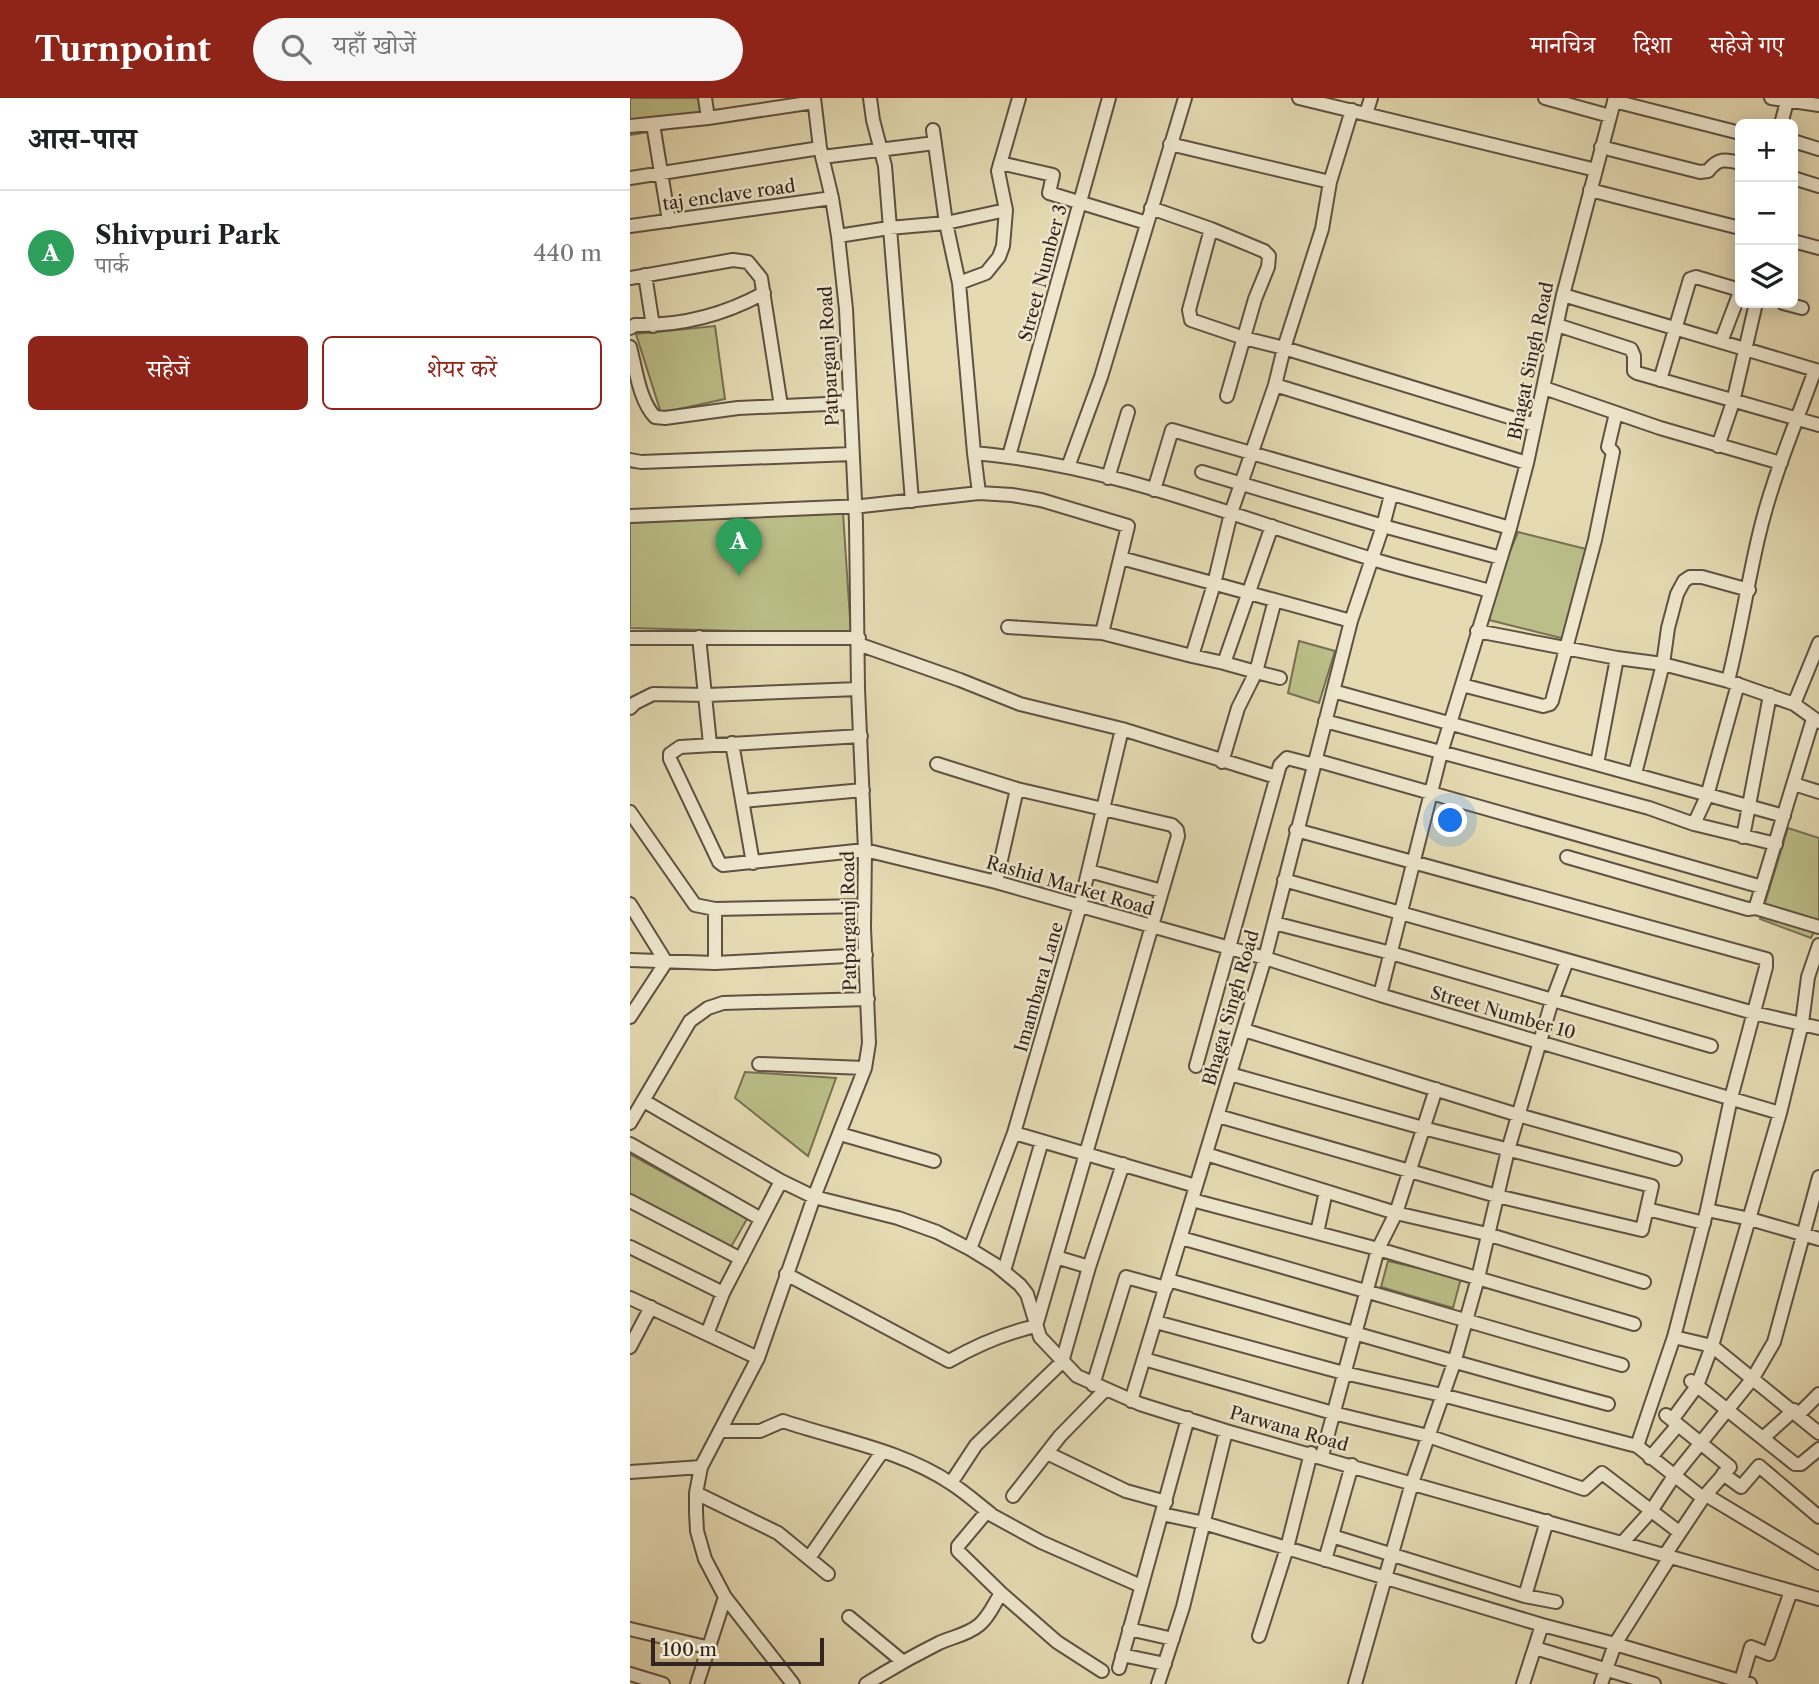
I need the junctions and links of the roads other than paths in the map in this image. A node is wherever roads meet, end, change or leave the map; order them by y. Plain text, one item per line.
1 (705, 98) edge
2 (870, 98) edge
3 (1019, 98) edge
4 (1109, 98) edge
5 (1185, 98) edge
6 (1299, 98) edge
7 (1371, 98) edge
8 (1545, 98) edge
9 (1770, 98) edge
10 (1787, 99) edge
11 (814, 100) edge
12 (1615, 100) edge
13 (755, 104) edge
14 (1819, 106) edge
15 (1352, 110) junction
16 (1366, 114) junction
17 (1610, 116) junction
18 (708, 118) junction
19 (1782, 119) edge
20 (653, 124) junction
21 (630, 126) edge
22 (1735, 132) edge
23 (1798, 143) edge
24 (1170, 144) junction
25 (1601, 147) junction
26 (1819, 149) edge
27 (881, 150) junction
28 (821, 153) junction
29 (1735, 162) edge
30 (1000, 163) junction
31 (1596, 170) junction
32 (661, 174) junction
33 (630, 178) edge
34 (1798, 180) edge
35 (1331, 182) junction
36 (1819, 186) edge
37 (1590, 190) junction
38 (832, 198) junction
39 (1081, 201) junction
40 (1151, 208) junction
41 (1006, 210) junction
42 (669, 221) junction
43 (946, 223) junction
44 (1147, 223) junction
45 (630, 226) edge
46 (1735, 227) edge
47 (888, 228) junction
48 (1211, 229) junction
49 (838, 236) junction
50 (1798, 242) edge
51 (1819, 248) edge
52 (645, 275) junction
53 (630, 278) edge
54 (959, 283) junction
55 (1735, 290) edge
56 (764, 293) junction
57 (1563, 295) junction
58 (1735, 304) edge
59 (1798, 307) edge
60 (1755, 308) edge
61 (1802, 308) dead end
62 (1557, 325) junction
63 (653, 326) junction
64 (630, 328) edge
65 (1676, 328) junction
66 (1244, 338) junction
67 (1721, 342) junction
68 (630, 347) edge
69 (1284, 348) junction
70 (1746, 349) junction
71 (1817, 371) edge
72 (1660, 380) junction
73 (1275, 385) junction
74 (635, 387) edge
75 (1544, 388) junction
76 (1227, 396) dead end
77 (1733, 402) junction
78 (849, 403) junction
79 (781, 406) junction
80 (1128, 412) dead end
81 (1616, 413) junction
82 (1797, 418) junction
83 (1535, 425) junction
84 (1819, 425) edge
85 (1718, 446) junction
86 (1251, 452) junction
87 (974, 453) junction
88 (852, 454) junction
89 (1009, 456) junction
90 (630, 460) edge
91 (1527, 463) junction
92 (1781, 463) junction
93 (1068, 467) junction
94 (1202, 472) dead end
95 (1108, 478) junction
96 (1241, 484) junction
97 (1154, 490) junction
98 (979, 493) junction
99 (1391, 495) junction
100 (912, 501) junction
101 (855, 506) junction
102 (1231, 513) junction
103 (630, 516) edge
104 (1272, 526) junction
105 (1383, 526) junction
106 (1510, 528) junction
107 (1121, 558) junction
108 (1501, 558) junction
109 (1373, 559) junction
110 (1213, 584) junction
111 (1749, 590) junction
112 (1490, 591) junction
113 (1249, 594) junction
114 (1275, 600) junction
115 (1351, 621) junction
116 (1008, 627) dead end
117 (1477, 631) junction
118 (1102, 633) junction
119 (699, 637) junction
120 (630, 638) edge
121 (859, 641) junction
122 (1819, 643) edge
123 (1567, 647) junction
124 (1192, 656) junction
125 (1617, 658) junction
126 (1224, 663) junction
127 (1663, 664) junction
128 (1256, 672) junction
129 (1280, 678) dead end
130 (1733, 683) junction
131 (1462, 685) junction
132 (858, 689) junction
133 (1333, 691) junction
134 (706, 695) junction
135 (1770, 695) junction
136 (1794, 704) junction
137 (630, 708) edge
138 (1816, 720) edge
139 (1325, 721) junction
140 (1452, 723) junction
141 (1122, 729) junction
142 (862, 736) junction
143 (732, 743) junction
144 (710, 744) junction
145 (1441, 753) junction
146 (1222, 762) junction
147 (1314, 763) junction
148 (937, 764) dead end
149 (1597, 764) junction
150 (1635, 774) junction
151 (1276, 777) junction
152 (1794, 784) junction
153 (1818, 788) edge
154 (1017, 789) junction
155 (863, 790) junction
156 (1433, 793) junction
157 (1707, 796) junction
158 (743, 801) junction
159 (1748, 806) junction
160 (1104, 808) junction
161 (630, 812) edge
162 (1784, 816) junction
163 (1695, 824) junction
164 (1296, 830) junction
165 (1742, 837) junction
166 (1776, 844) junction
167 (865, 850) junction
168 (1567, 857) dead end
169 (753, 863) junction
170 (1414, 864) junction
171 (1089, 871) junction
172 (1284, 880) junction
173 (996, 882) junction
174 (1762, 887) junction
175 (1162, 891) junction
176 (630, 904) edge
177 (864, 906) junction
178 (1080, 906) junction
179 (1756, 908) junction
180 (715, 909) junction
181 (1401, 914) junction
182 (1274, 923) junction
183 (1151, 927) junction
184 (1819, 927) edge
185 (1819, 945) edge
186 (1230, 948) junction
187 (1391, 953) junction
188 (866, 955) junction
189 (1265, 958) junction
190 (630, 960) edge
191 (1567, 961) junction
192 (666, 962) junction
193 (715, 963) junction
194 (1815, 967) edge
195 (1380, 995) junction
196 (868, 999) junction
197 (1552, 1001) junction
198 (1754, 1013) junction
199 (630, 1017) edge
200 (1802, 1023) junction
201 (1819, 1028) edge
202 (1244, 1030) junction
203 (1540, 1042) junction
204 (1711, 1046) dead end
205 (759, 1064) dead end
206 (1196, 1066) dead end
207 (865, 1068) junction
208 (1230, 1074) junction
209 (1436, 1089) junction
210 (1731, 1098) junction
211 (644, 1101) junction
212 (1780, 1113) junction
213 (1518, 1115) junction
214 (1218, 1116) junction
215 (630, 1123) edge
216 (1423, 1128) junction
217 (1014, 1133) junction
218 (840, 1134) junction
219 (1042, 1141) junction
220 (630, 1144) edge
221 (1508, 1150) junction
222 (1086, 1152) junction
223 (1206, 1154) junction
224 (1675, 1159) dead end
225 (934, 1161) dead end
226 (1123, 1164) junction
227 (1410, 1171) junction
228 (1819, 1177) edge
229 (781, 1181) junction
230 (1196, 1186) junction
231 (1326, 1191) junction
232 (1497, 1196) junction
233 (814, 1197) junction
234 (1192, 1200) junction
235 (630, 1201) edge
236 (1647, 1209) junction
237 (1396, 1213) junction
238 (1705, 1217) junction
239 (761, 1219) junction
240 (1750, 1219) junction
241 (1317, 1233) junction
242 (1487, 1234) junction
243 (1804, 1235) junction
244 (1181, 1238) junction
245 (1819, 1239) edge
246 (630, 1247) edge
247 (970, 1249) junction
248 (1378, 1249) junction
249 (1056, 1257) junction
250 (741, 1259) junction
251 (1089, 1267) junction
252 (1004, 1271) junction
253 (786, 1274) junction
254 (1478, 1278) junction
255 (1644, 1282) dead end
256 (1167, 1284) junction
257 (1367, 1290) junction
258 (723, 1293) junction
259 (630, 1298) edge
260 (650, 1307) junction
261 (1156, 1322) junction
262 (1465, 1322) junction
263 (1634, 1324) dead end
264 (1037, 1326) junction
265 (1355, 1332) junction
266 (707, 1334) junction
267 (1674, 1337) junction
268 (1712, 1346) junction
269 (630, 1347) edge
270 (758, 1358) junction
271 (1144, 1359) junction
272 (1062, 1363) junction
273 (1454, 1363) junction
274 (1622, 1365) dead end
275 (1344, 1373) junction
276 (1753, 1378) junction
277 (1694, 1384) junction
278 (1099, 1387) junction
279 (1819, 1394) edge
280 (1442, 1395) junction
281 (1130, 1401) junction
282 (1608, 1404) dead end
283 (1727, 1409) junction
284 (1796, 1412) junction
285 (1333, 1413) junction
286 (1188, 1418) junction
287 (1672, 1420) junction
288 (720, 1431) junction
289 (1226, 1431) junction
290 (1819, 1433) edge
291 (1428, 1436) junction
292 (1763, 1438) junction
293 (1700, 1443) junction
294 (1637, 1446) junction
295 (1819, 1450) edge
296 (882, 1452) junction
297 (1047, 1453) junction
298 (1316, 1455) junction
299 (1650, 1458) junction
300 (1352, 1465) junction
301 (702, 1467) junction
302 (630, 1472) edge
303 (1723, 1474) junction
304 (1674, 1476) junction
305 (951, 1483) junction
306 (1412, 1483) junction
307 (696, 1493) junction
308 (1013, 1496) dead end
309 (1704, 1497) junction
310 (1163, 1508) junction
311 (1651, 1511) junction
312 (991, 1514) junction
313 (1819, 1517) edge
314 (1547, 1521) junction
315 (1204, 1523) junction
316 (1679, 1532) junction
317 (1332, 1536) junction
318 (1623, 1542) junction
319 (1287, 1548) junction
320 (1392, 1555) junction
321 (1667, 1556) junction
322 (809, 1558) junction
323 (1325, 1560) junction
324 (1819, 1563) edge
325 (828, 1573) dead end
326 (1385, 1578) junction
327 (1141, 1586) junction
328 (1791, 1591) junction
329 (1001, 1593) junction
330 (1816, 1594) edge
331 (1525, 1596) junction
332 (725, 1597) junction
333 (1556, 1602) dead end
334 (849, 1617) dead end
335 (1542, 1625) junction
336 (630, 1629) edge
337 (1129, 1629) junction
338 (1259, 1636) dead end
339 (1173, 1639) junction
340 (1615, 1644) junction
341 (710, 1648) junction
342 (1535, 1648) junction
343 (902, 1661) junction
344 (1165, 1664) junction
345 (1605, 1669) junction
346 (1102, 1671) dead end
347 (630, 1674) edge
348 (1744, 1683) edge
349 (663, 1684) edge
350 (697, 1684) edge
351 (793, 1684) edge
352 (866, 1684) edge
353 (1158, 1684) edge
354 (1355, 1684) edge
355 (1523, 1684) edge
356 (1601, 1684) edge
357 (1654, 1684) edge

1 - 18 street
2 - 27 street
3 - 30 street
4 - 39 street, Street Number 3
5 - 24 street
6 - 15 street
7 - 16 street
8 - 17 street
9 - 10 street
10 - 14 street
10 - 19 street
11 - 13 street
11 - 28 street, Patparganj Road
12 - 17 street, Bhagat Singh Road
12 - 22 street
13 - 18 street
15 - 16 street
15 - 35 street
16 - 31 street
17 - 25 street, Bhagat Singh Road
18 - 20 street
20 - 21 street
20 - 32 street
23 - 26 street
24 - 35 street
24 - 40 street
25 - 29 street
25 - 31 street, Bhagat Singh Road
27 - 28 street
27 - 43 street
27 - 47 street
28 - 32 street
28 - 38 street, Patparganj Road
30 - 39 street
30 - 41 street
31 - 37 street, Bhagat Singh Road
32 - 33 street
32 - 42 street
34 - 36 street
35 - 69 street
37 - 46 street
37 - 57 street, Bhagat Singh Road
38 - 42 street, taj enclave road
38 - 49 street, Patparganj Road
39 - 44 street
39 - 89 street, Street Number 3
40 - 44 street
40 - 48 street
41 - 43 street
41 - 54 street
42 - 45 street, taj enclave road
43 - 47 street
43 - 54 street
44 - 93 street
47 - 49 street
47 - 100 street
48 - 66 street
48 - 66 street
49 - 78 street, Patparganj Road
50 - 51 street
52 - 53 street
52 - 56 street
52 - 63 street
54 - 87 street
55 - 65 street
56 - 63 street
56 - 79 street
57 - 62 street, Bhagat Singh Road
57 - 65 street
58 - 67 street
59 - 61 street
60 - 70 street
62 - 72 street
62 - 75 street, Bhagat Singh Road
63 - 64 street
65 - 67 street
65 - 72 street
66 - 69 street
66 - 76 street
67 - 70 street
68 - 74 street
69 - 73 street
69 - 83 street
70 - 71 street
70 - 77 street
71 - 82 street
72 - 77 street
73 - 86 street
73 - 91 street
74 - 79 street
75 - 81 street
75 - 83 street, Bhagat Singh Road
77 - 82 street
77 - 85 street
78 - 79 street
78 - 88 street, Patparganj Road
80 - 95 street
81 - 85 street
81 - 123 street
82 - 84 street
82 - 92 street
83 - 91 street, Bhagat Singh Road
85 - 92 street
86 - 96 street
86 - 97 street
86 - 99 street
87 - 89 street
87 - 98 street
88 - 90 street
88 - 101 street, Patparganj Road
89 - 93 street
91 - 106 street, Bhagat Singh Road
92 - 111 street
93 - 95 street
94 - 96 street
95 - 97 street
96 - 102 street
96 - 105 street
97 - 102 street
98 - 100 street
98 - 107 street
99 - 105 street, Bhagat Singh Road
99 - 106 street
100 - 101 street
101 - 103 street
101 - 121 street, Patparganj Road
102 - 104 street
102 - 110 street
104 - 109 street
104 - 113 street
105 - 108 street
105 - 109 street, Bhagat Singh Road
106 - 108 street, Bhagat Singh Road
107 - 110 street
107 - 118 street
108 - 112 street, Bhagat Singh Road
109 - 112 street
109 - 115 street, Bhagat Singh Road
110 - 113 street
110 - 124 street
111 - 127 street
111 - 130 street
112 - 117 street, Bhagat Singh Road
113 - 114 street
113 - 126 street
114 - 115 street
114 - 128 street
115 - 133 street, Bhagat Singh Road
116 - 118 street
117 - 123 street
117 - 131 street, Bhagat Singh Road
118 - 124 street
119 - 120 street
119 - 121 street
119 - 134 street
121 - 132 street, Patparganj Road
121 - 141 street
122 - 136 street
123 - 125 street
123 - 131 street
124 - 126 street
125 - 127 street
125 - 149 street
126 - 128 street
127 - 130 street
127 - 150 street
128 - 129 street
128 - 146 street
130 - 135 street
130 - 157 street
131 - 140 street, Bhagat Singh Road
132 - 134 street
132 - 142 street, Patparganj Road
133 - 139 street, Bhagat Singh Road
133 - 140 street
134 - 137 street
134 - 144 street
135 - 136 street
135 - 159 street
136 - 138 street
138 - 152 street
139 - 145 street
139 - 147 street, Bhagat Singh Road
140 - 145 street, Bhagat Singh Road
140 - 149 street
141 - 146 street
141 - 160 street, Imambara Lane
142 - 143 street
142 - 155 street, Patparganj Road
143 - 144 street
143 - 158 street
144 - 169 street
145 - 156 street, Bhagat Singh Road
145 - 163 street
146 - 151 street
147 - 151 street
147 - 156 street
147 - 164 street, Bhagat Singh Road
148 - 154 street
149 - 150 street
150 - 157 street
151 - 186 street
152 - 153 street
152 - 162 street
154 - 160 street
154 - 173 street
155 - 158 street
155 - 167 street, Patparganj Road
156 - 170 street, Bhagat Singh Road
156 - 174 street
157 - 159 street
157 - 163 street
158 - 169 street
159 - 162 street
159 - 165 street
160 - 171 street, Imambara Lane
160 - 175 street
161 - 180 street
162 - 166 street
163 - 165 street
164 - 170 street
164 - 172 street, Bhagat Singh Road
165 - 166 street
166 - 174 street
167 - 169 street
167 - 173 street, Rashid Market Road
167 - 177 street, Patparganj Road
168 - 179 street
170 - 181 street, Bhagat Singh Road
170 - 198 street
171 - 175 street
171 - 178 street, Imambara Lane
172 - 181 street
172 - 182 street, Bhagat Singh Road
173 - 178 street, Rashid Market Road
174 - 179 street
175 - 183 street
176 - 192 street
177 - 180 street
177 - 188 street, Patparganj Road
178 - 183 street, Rashid Market Road
178 - 217 street, Imambara Lane
179 - 184 street
180 - 193 street
181 - 187 street, Bhagat Singh Road
181 - 191 street
182 - 187 street
182 - 189 street, Bhagat Singh Road
183 - 186 street, Rashid Market Road
183 - 222 street
185 - 194 street
186 - 189 street, Rashid Market Road
186 - 206 street
187 - 195 street, Bhagat Singh Road
187 - 197 street
188 - 193 street
188 - 196 street, Patparganj Road
189 - 195 street, Street Number 10
189 - 202 street, Bhagat Singh Road
190 - 192 street
191 - 197 street
191 - 198 street
192 - 193 street
192 - 199 street
194 - 200 street
195 - 203 street, Street Number 10
196 - 207 street, Patparganj Road
196 - 211 street
197 - 203 street
197 - 204 street
198 - 200 street
198 - 210 street
200 - 201 street
200 - 212 street
202 - 208 street, Bhagat Singh Road
202 - 209 street
203 - 210 street, Street Number 10
203 - 213 street
205 - 207 street
207 - 218 street, Patparganj Road
208 - 214 street, Bhagat Singh Road
208 - 216 street
209 - 213 street
209 - 216 street
210 - 212 street, Street Number 10
210 - 238 street
211 - 215 street
211 - 229 street, Parwana Road
212 - 240 street
213 - 221 street
213 - 224 street
214 - 223 street, Bhagat Singh Road
214 - 227 street
216 - 221 street
216 - 227 street
217 - 219 street
217 - 247 street, Imambara Lane
218 - 225 street
218 - 233 street, Patparganj Road
219 - 222 street
219 - 252 street
220 - 239 street
221 - 232 street
221 - 236 street
222 - 226 street
222 - 249 street
223 - 230 street, Bhagat Singh Road
223 - 231 street
226 - 230 street
226 - 251 street
227 - 232 street
227 - 237 street
228 - 243 street
229 - 233 street, Parwana Road
229 - 239 street
230 - 234 street, Bhagat Singh Road
231 - 237 street
231 - 241 street
232 - 236 street
232 - 242 street
233 - 247 street, Parwana Road
233 - 253 street, Patparganj Road
234 - 241 street
234 - 244 street, Bhagat Singh Road
235 - 250 street
236 - 238 street
237 - 242 street
237 - 248 street
238 - 240 street
238 - 267 street
239 - 250 street
240 - 243 street
240 - 268 street
241 - 248 street
242 - 254 street
242 - 255 street
243 - 245 street
243 - 276 street
244 - 256 street, Bhagat Singh Road
244 - 257 street
246 - 258 street
247 - 252 street, Parwana Road
248 - 254 street
248 - 257 street
249 - 251 street
249 - 264 street
250 - 258 street
251 - 272 street
252 - 264 street, Parwana Road
253 - 264 street
253 - 270 street, Patparganj Road
254 - 262 street
254 - 263 street
256 - 261 street, Bhagat Singh Road
256 - 265 street
256 - 278 street
257 - 262 street
257 - 265 street
258 - 266 street
259 - 260 street
260 - 266 street
260 - 269 street
261 - 271 street, Bhagat Singh Road
261 - 275 street
262 - 273 street
262 - 274 street
264 - 272 street, Parwana Road
265 - 273 street
265 - 275 street
266 - 270 street
267 - 268 street
267 - 294 street
268 - 276 street
268 - 277 street
270 - 288 street, Patparganj Road
271 - 281 street, Bhagat Singh Road
271 - 285 street
272 - 278 street, Parwana Road
272 - 305 street
273 - 280 street
273 - 282 street
275 - 280 street
275 - 285 street
276 - 283 street
276 - 284 street
277 - 283 street
277 - 287 street
278 - 281 street, Parwana Road
278 - 297 street
279 - 284 street
280 - 291 street
280 - 294 street
281 - 286 street, Parwana Road
283 - 292 street
283 - 293 street
284 - 290 street
284 - 292 street
285 - 291 street
285 - 298 street
286 - 289 street, Parwana Road
286 - 310 street
287 - 293 street
287 - 299 street
288 - 296 street
288 - 301 street, Patparganj Road
289 - 298 street, Parwana Road
289 - 315 street
291 - 306 street
291 - 311 street
292 - 295 street
293 - 303 street
293 - 304 street
294 - 299 street
296 - 305 street
296 - 322 street
297 - 308 street
297 - 310 street
298 - 300 street, Parwana Road
298 - 319 street
299 - 304 street
300 - 306 street, Parwana Road
300 - 317 street
301 - 302 street
301 - 307 street, Patparganj Road
303 - 309 street
303 - 313 street
304 - 309 street
304 - 311 street
305 - 312 street
306 - 314 street, Parwana Road
306 - 320 street
307 - 322 street
307 - 332 street, Patparganj Road
309 - 316 street
309 - 324 street
310 - 315 street
310 - 327 street
311 - 316 street
311 - 318 street
312 - 327 street
312 - 329 street
314 - 318 street, Parwana Road
314 - 331 street
315 - 319 street
315 - 339 street
316 - 321 street
317 - 320 street
317 - 323 street
318 - 321 street, Parwana Road
319 - 323 street
319 - 338 street
320 - 326 street
320 - 331 street
321 - 328 street, Parwana Road
321 - 340 street
322 - 325 street
323 - 326 street
326 - 335 street
326 - 354 street
327 - 337 street
328 - 330 street, Parwana Road
328 - 348 street
329 - 343 street
329 - 346 street
331 - 333 street
332 - 341 street
332 - 351 street, Patparganj Road
334 - 343 street
335 - 340 street
335 - 342 street
336 - 341 street
337 - 339 street
337 - 344 street
339 - 344 street
340 - 345 street
340 - 348 street
341 - 350 street
342 - 345 street
342 - 355 street
343 - 352 street
344 - 353 street
345 - 356 street
345 - 357 street
347 - 349 street

